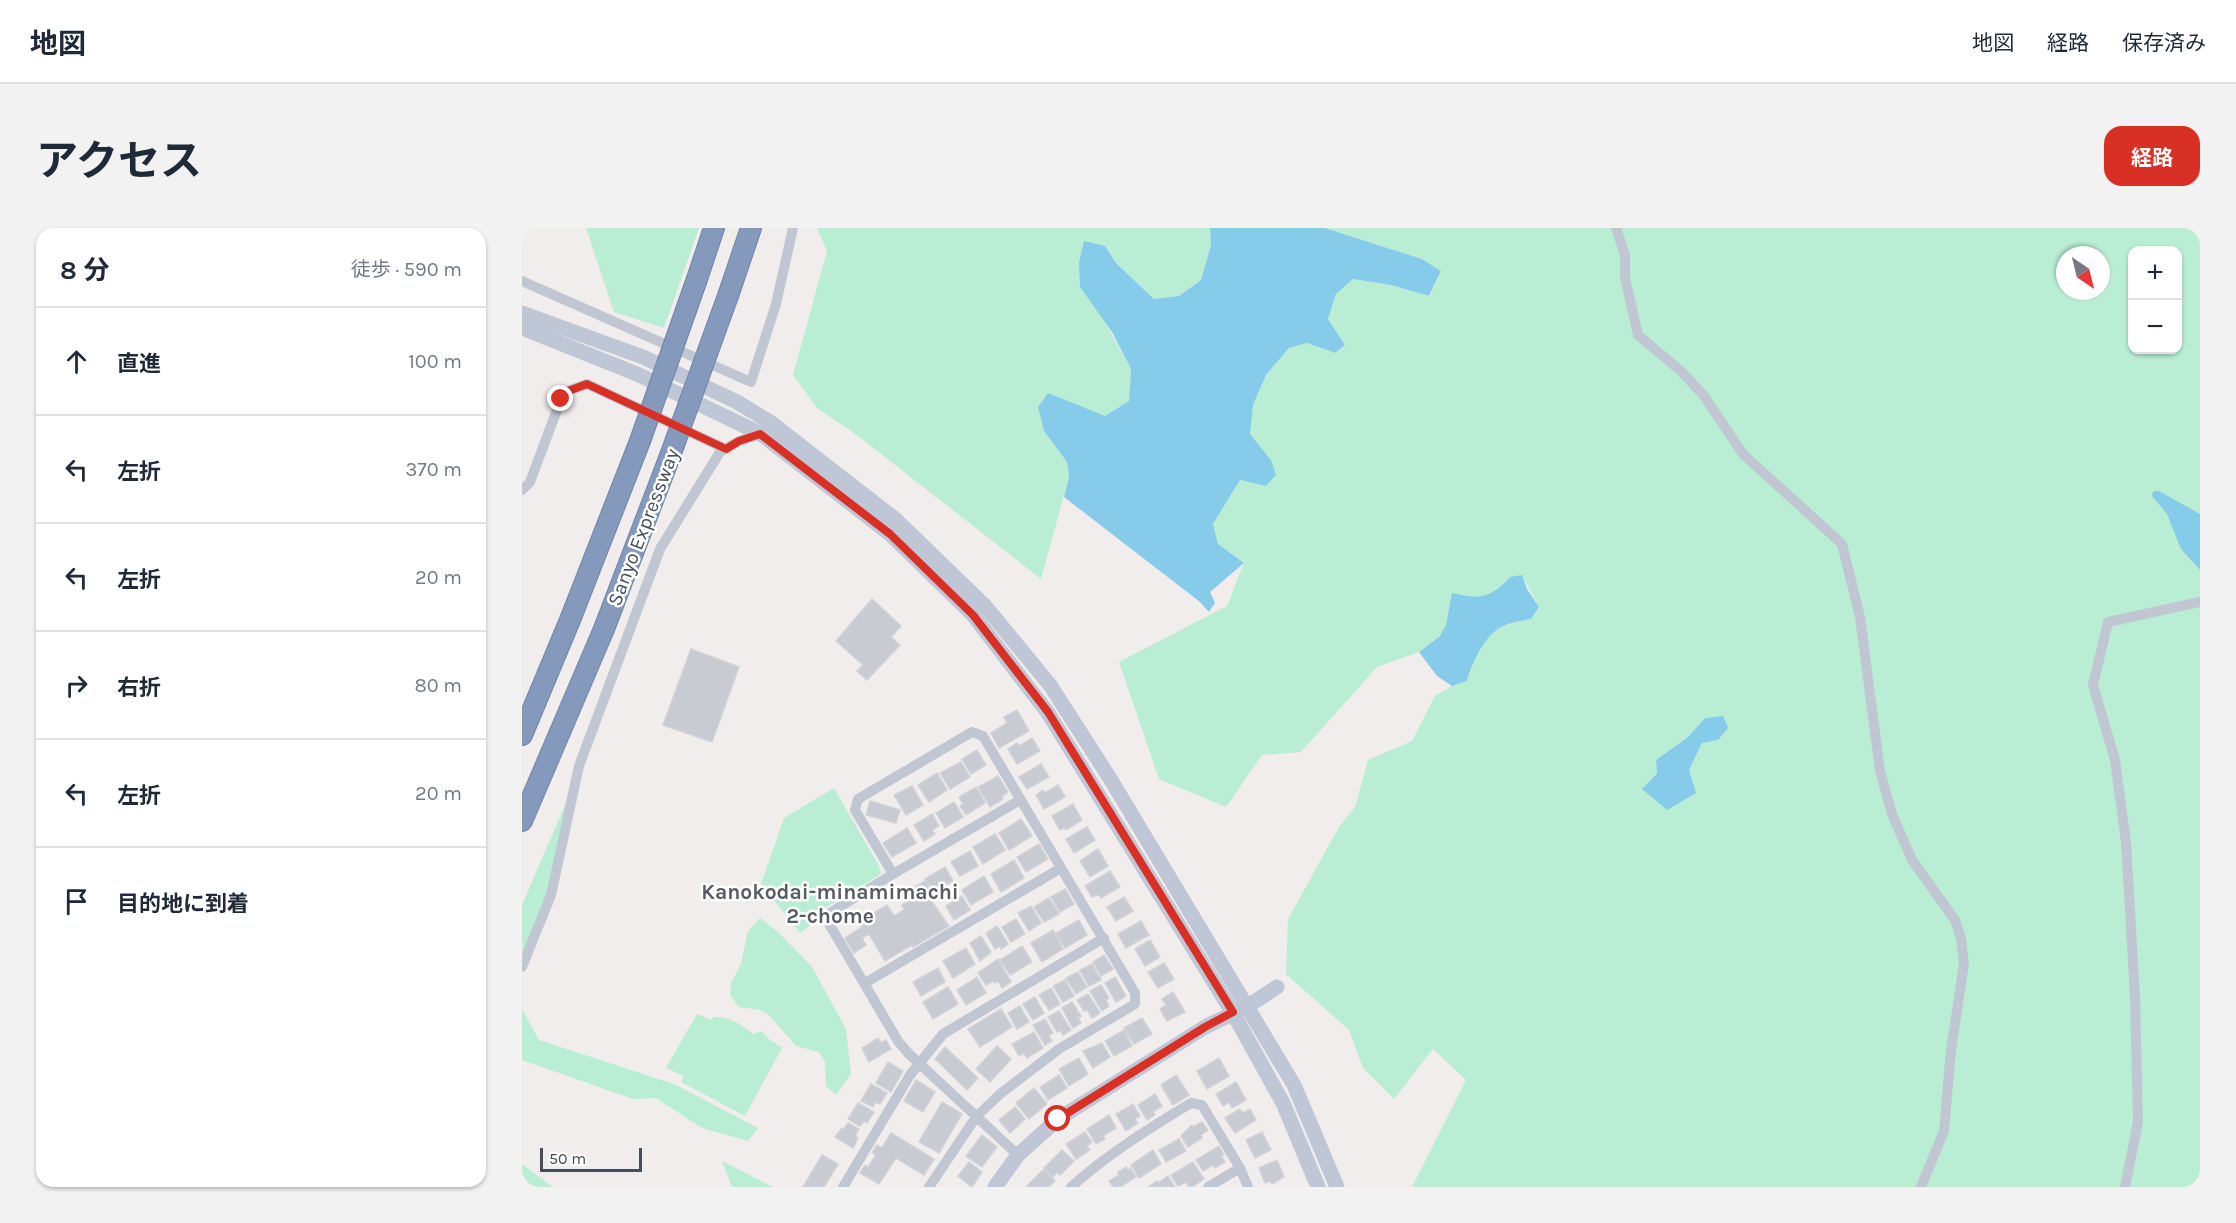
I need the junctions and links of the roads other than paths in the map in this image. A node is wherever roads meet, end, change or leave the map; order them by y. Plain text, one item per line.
1 (714, 228) edge
2 (751, 228) edge
3 (793, 228) edge
4 (1616, 228) edge
5 (522, 281) edge
6 (522, 313) edge
7 (522, 328) edge
8 (760, 434) junction
9 (726, 449) junction
10 (522, 490) edge
11 (2199, 602) edge
12 (522, 735) edge
13 (1020, 800) junction
14 (522, 821) edge
15 (1061, 868) junction
16 (893, 874) junction
17 (1104, 939) junction
18 (522, 967) edge
19 (865, 983) junction
20 (1277, 987) dead end
21 (1248, 1006) junction
22 (1233, 1012) junction
23 (918, 1063) junction
24 (976, 1117) junction
25 (1018, 1155) junction
26 (1240, 1168) junction
27 (843, 1187) edge
28 (929, 1187) edge
29 (995, 1187) edge
30 (1071, 1187) edge
31 (1208, 1187) edge
32 (1248, 1187) edge
33 (1318, 1187) edge
34 (1337, 1187) edge
35 (1921, 1187) edge
36 (2125, 1187) edge

1 - 12 highway, Sanyo Expressway, bridge
2 - 14 highway, Sanyo Expressway, bridge
3 - 5 street
4 - 35 street
6 - 21 street
7 - 8 street
8 - 9 street
8 - 22 street
9 - 10 street
9 - 18 street
11 - 36 street
13 - 15 street
13 - 16 street
13 - 16 street
15 - 17 street
15 - 19 street
16 - 19 street
17 - 23 street
17 - 24 street
19 - 23 street
20 - 21 street
21 - 22 street
21 - 34 street
22 - 25 street
22 - 33 street
23 - 24 street
23 - 27 street
24 - 25 street
24 - 28 street
25 - 29 street
26 - 30 street
26 - 31 street
26 - 32 street

